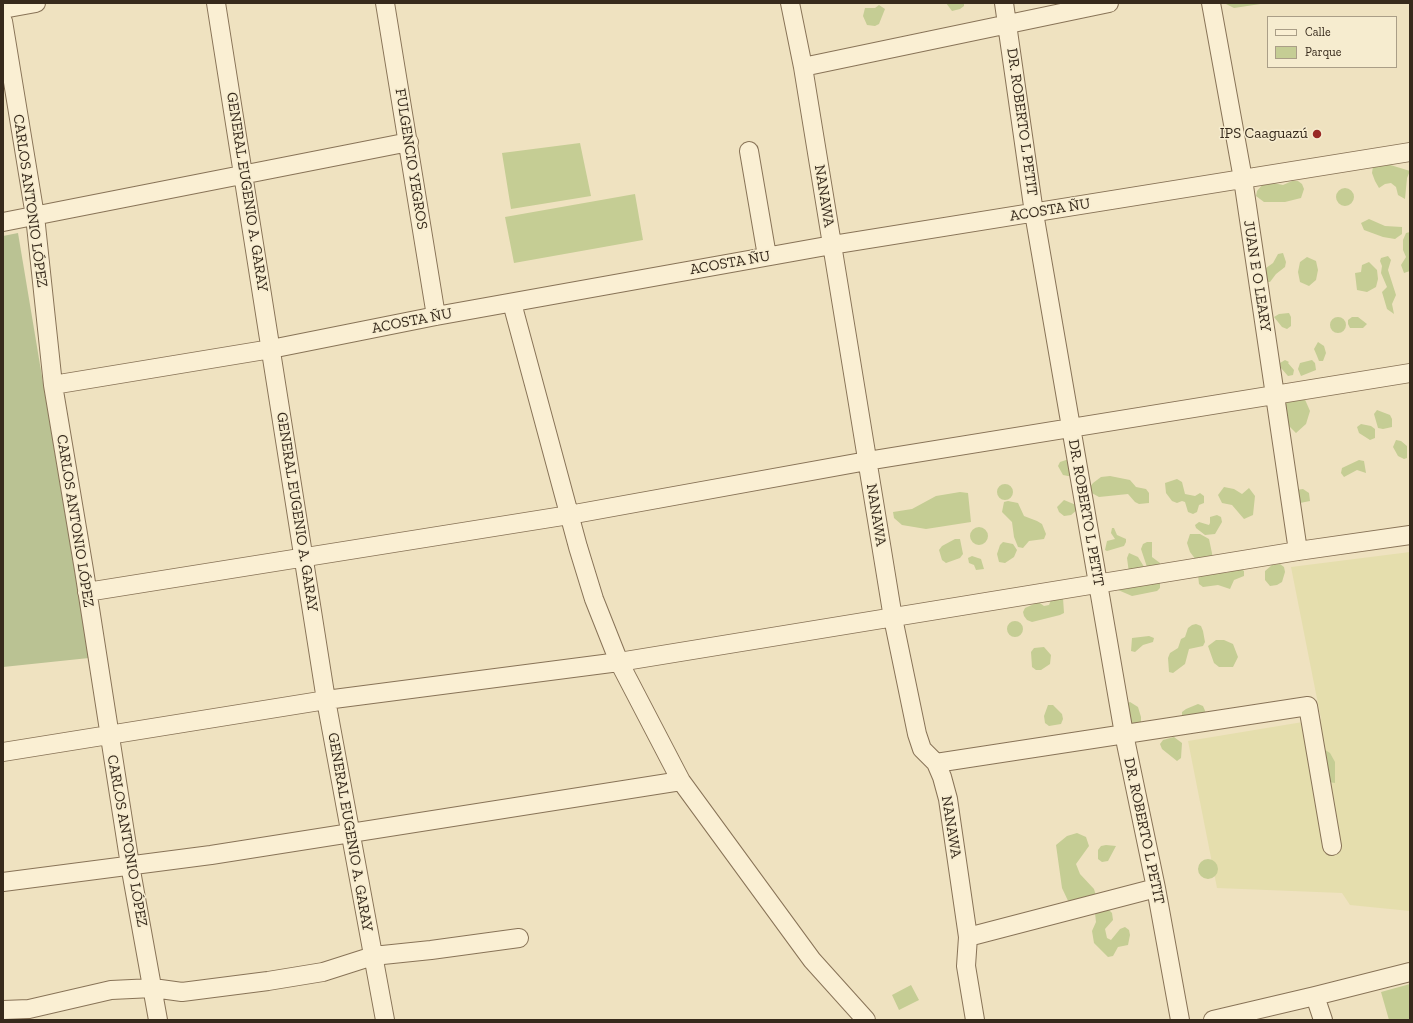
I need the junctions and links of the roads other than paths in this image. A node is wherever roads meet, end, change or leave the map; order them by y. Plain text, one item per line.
1 (36, 3) edge
2 (216, 3) edge
3 (385, 3) edge
4 (790, 3) edge
5 (1004, 3) edge
6 (1109, 3) edge
7 (1211, 3) edge
8 (3, 9) edge
9 (3, 21) edge
10 (1008, 24) junction
11 (802, 67) junction
12 (409, 142) junction
13 (749, 151) dead end
14 (1410, 152) edge
15 (244, 175) junction
16 (1243, 179) junction
17 (1034, 212) junction
18 (35, 216) junction
19 (3, 222) edge
20 (832, 245) junction
21 (767, 256) junction
22 (512, 303) junction
23 (436, 316) junction
24 (271, 349) junction
25 (1410, 373) edge
26 (53, 385) junction
27 (1275, 394) junction
28 (1071, 429) junction
29 (867, 461) junction
30 (569, 515) junction
31 (1410, 535) edge
32 (1298, 551) junction
33 (304, 556) junction
34 (1098, 585) junction
35 (87, 592) junction
36 (893, 618) junction
37 (619, 662) junction
38 (326, 700) junction
39 (1124, 734) junction
40 (110, 735) junction
41 (3, 752) edge
42 (936, 763) junction
43 (681, 781) junction
44 (351, 834) junction
45 (1332, 846) dead end
46 (130, 865) junction
47 (3, 882) edge
48 (1156, 888) junction
49 (968, 937) junction
50 (519, 938) dead end
51 (373, 956) junction
52 (1410, 972) edge
53 (153, 988) junction
54 (1315, 996) junction
55 (3, 1010) edge
56 (158, 1020) edge
57 (385, 1020) edge
58 (866, 1020) edge
59 (975, 1020) edge
60 (1180, 1020) edge
61 (1213, 1020) edge
62 (1323, 1020) edge

1 - 8 street
2 - 15 street, GENERAL EUGENIO A. GARAY
3 - 12 street, FULGENCIO YEGROS
4 - 11 street, NANAWA
5 - 10 street, DR. ROBERTO L PETIT
6 - 10 street
7 - 16 street, JUAN E O LEARY
9 - 18 street, CARLOS ANTONIO LÓPEZ
10 - 11 street
10 - 17 street, DR. ROBERTO L PETIT
11 - 20 street, NANAWA
12 - 15 street
12 - 23 street, FULGENCIO YEGROS
13 - 21 street
14 - 16 street, ACOSTA ÑU
15 - 18 street
15 - 24 street, GENERAL EUGENIO A. GARAY
16 - 17 street, ACOSTA ÑU
16 - 27 street, JUAN E O LEARY
17 - 20 street, ACOSTA ÑU
17 - 28 street, DR. ROBERTO L PETIT
18 - 19 street
18 - 26 street, CARLOS ANTONIO LÓPEZ
20 - 21 street, ACOSTA ÑU
20 - 29 street, NANAWA
21 - 22 street, ACOSTA ÑU
22 - 23 street, ACOSTA ÑU
22 - 30 street
23 - 24 street, ACOSTA ÑU
24 - 26 street, ACOSTA ÑU
24 - 33 street, GENERAL EUGENIO A. GARAY
25 - 27 street
26 - 35 street, CARLOS ANTONIO LÓPEZ
27 - 28 street
27 - 32 street, JUAN E O LEARY
28 - 29 street
28 - 34 street, DR. ROBERTO L PETIT
29 - 30 street
29 - 36 street, NANAWA
30 - 33 street
30 - 37 street
31 - 32 street
32 - 34 street
33 - 35 street
33 - 38 street, GENERAL EUGENIO A. GARAY
34 - 36 street
34 - 39 street, DR. ROBERTO L PETIT
35 - 40 street, CARLOS ANTONIO LÓPEZ
36 - 37 street
36 - 42 street, NANAWA
37 - 38 street
37 - 43 street
38 - 40 street
38 - 44 street, GENERAL EUGENIO A. GARAY
39 - 42 street
39 - 45 street
39 - 48 street, DR. ROBERTO L PETIT
40 - 41 street
40 - 46 street, CARLOS ANTONIO LÓPEZ
42 - 49 street, NANAWA
43 - 44 street
43 - 58 street
44 - 46 street
44 - 51 street, GENERAL EUGENIO A. GARAY
46 - 47 street
46 - 53 street, CARLOS ANTONIO LÓPEZ
48 - 49 street
48 - 60 street, DR. ROBERTO L PETIT
49 - 59 street, NANAWA
50 - 51 street
51 - 53 street
51 - 57 street, GENERAL EUGENIO A. GARAY
52 - 54 street
53 - 55 street
53 - 56 street, CARLOS ANTONIO LÓPEZ
54 - 61 street
54 - 62 street

